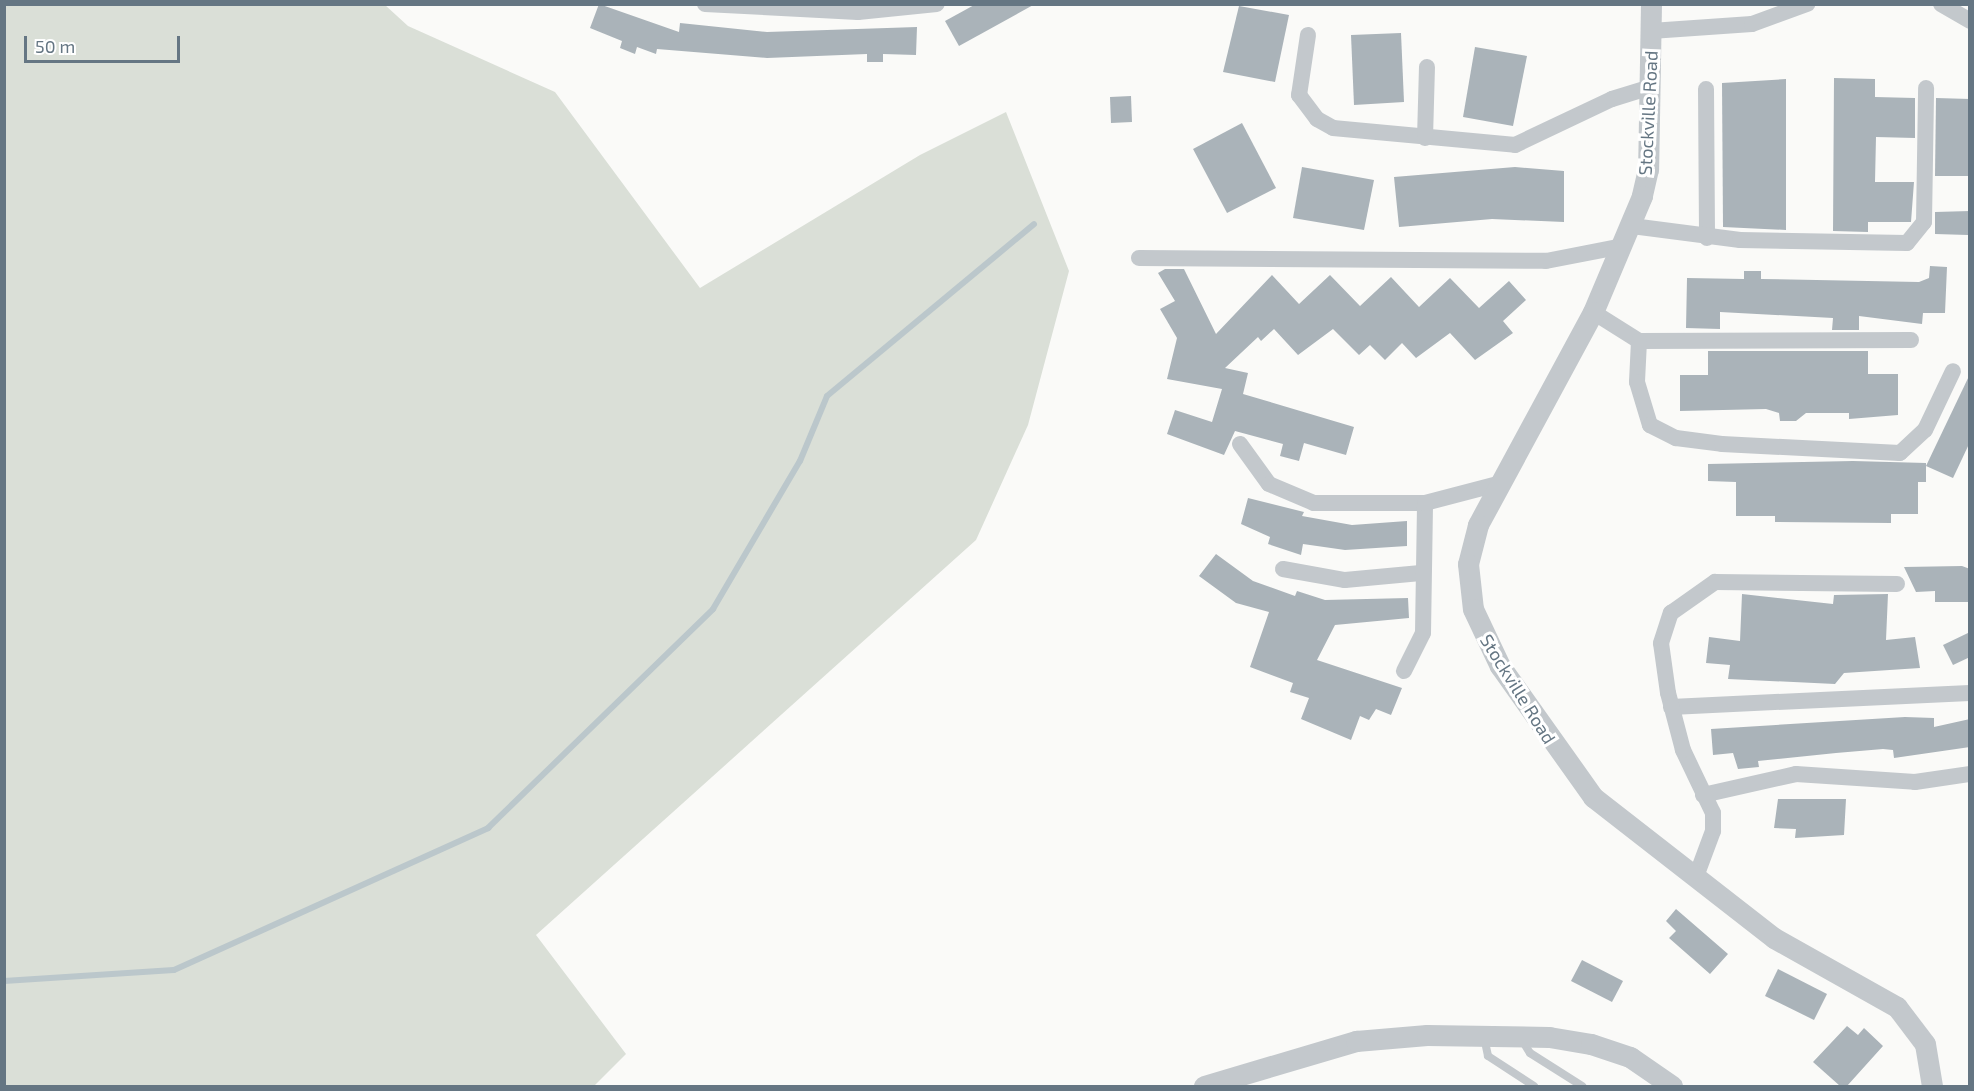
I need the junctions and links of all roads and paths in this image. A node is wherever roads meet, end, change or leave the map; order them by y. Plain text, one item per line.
1 (705, 4) edge
2 (937, 4) edge
3 (1651, 4) edge
4 (1807, 4) edge
5 (1941, 4) edge
6 (1970, 21) edge
7 (1651, 32) junction
8 (1308, 35) dead end
9 (1427, 67) dead end
10 (1651, 87) junction
11 (1926, 88) dead end
12 (1706, 89) dead end
13 (1425, 138) junction
14 (1632, 226) junction
15 (1707, 238) junction
16 (1623, 246) junction
17 (1139, 258) dead end
18 (1593, 312) junction
19 (1911, 340) dead end
20 (1639, 341) junction
21 (1953, 371) dead end
22 (1240, 444) dead end
23 (1501, 483) junction
24 (1425, 503) junction
25 (1282, 569) dead end
26 (1421, 573) junction
27 (1897, 584) dead end
28 (1404, 671) dead end
29 (1970, 693) edge
30 (1671, 707) junction
31 (1970, 774) edge
32 (1703, 795) junction
33 (1696, 874) junction
34 (1484, 1036) junction
35 (1520, 1037) junction
36 (1204, 1086) edge
37 (1534, 1086) edge
38 (1582, 1086) edge
39 (1672, 1086) edge
40 (1932, 1086) edge

1 - 2 street
3 - 7 street, Stockville Road
4 - 7 street
5 - 6 street
7 - 10 street, Stockville Road
8 - 13 street
9 - 13 street
10 - 13 street
10 - 14 street, Stockville Road
11 - 15 street
12 - 15 street
14 - 15 street
14 - 16 street, Stockville Road
16 - 17 street
16 - 18 street, Stockville Road
18 - 20 street
18 - 23 street, Stockville Road
19 - 20 street
20 - 21 street
22 - 24 street
23 - 24 street
23 - 33 street, Stockville Road
24 - 26 street
25 - 26 street
26 - 28 street
27 - 30 street
29 - 30 street
30 - 32 street
31 - 32 street
32 - 33 street
33 - 40 street, Stockville Road
34 - 35 street
34 - 36 street
34 - 37 lane
35 - 38 lane
35 - 39 street

